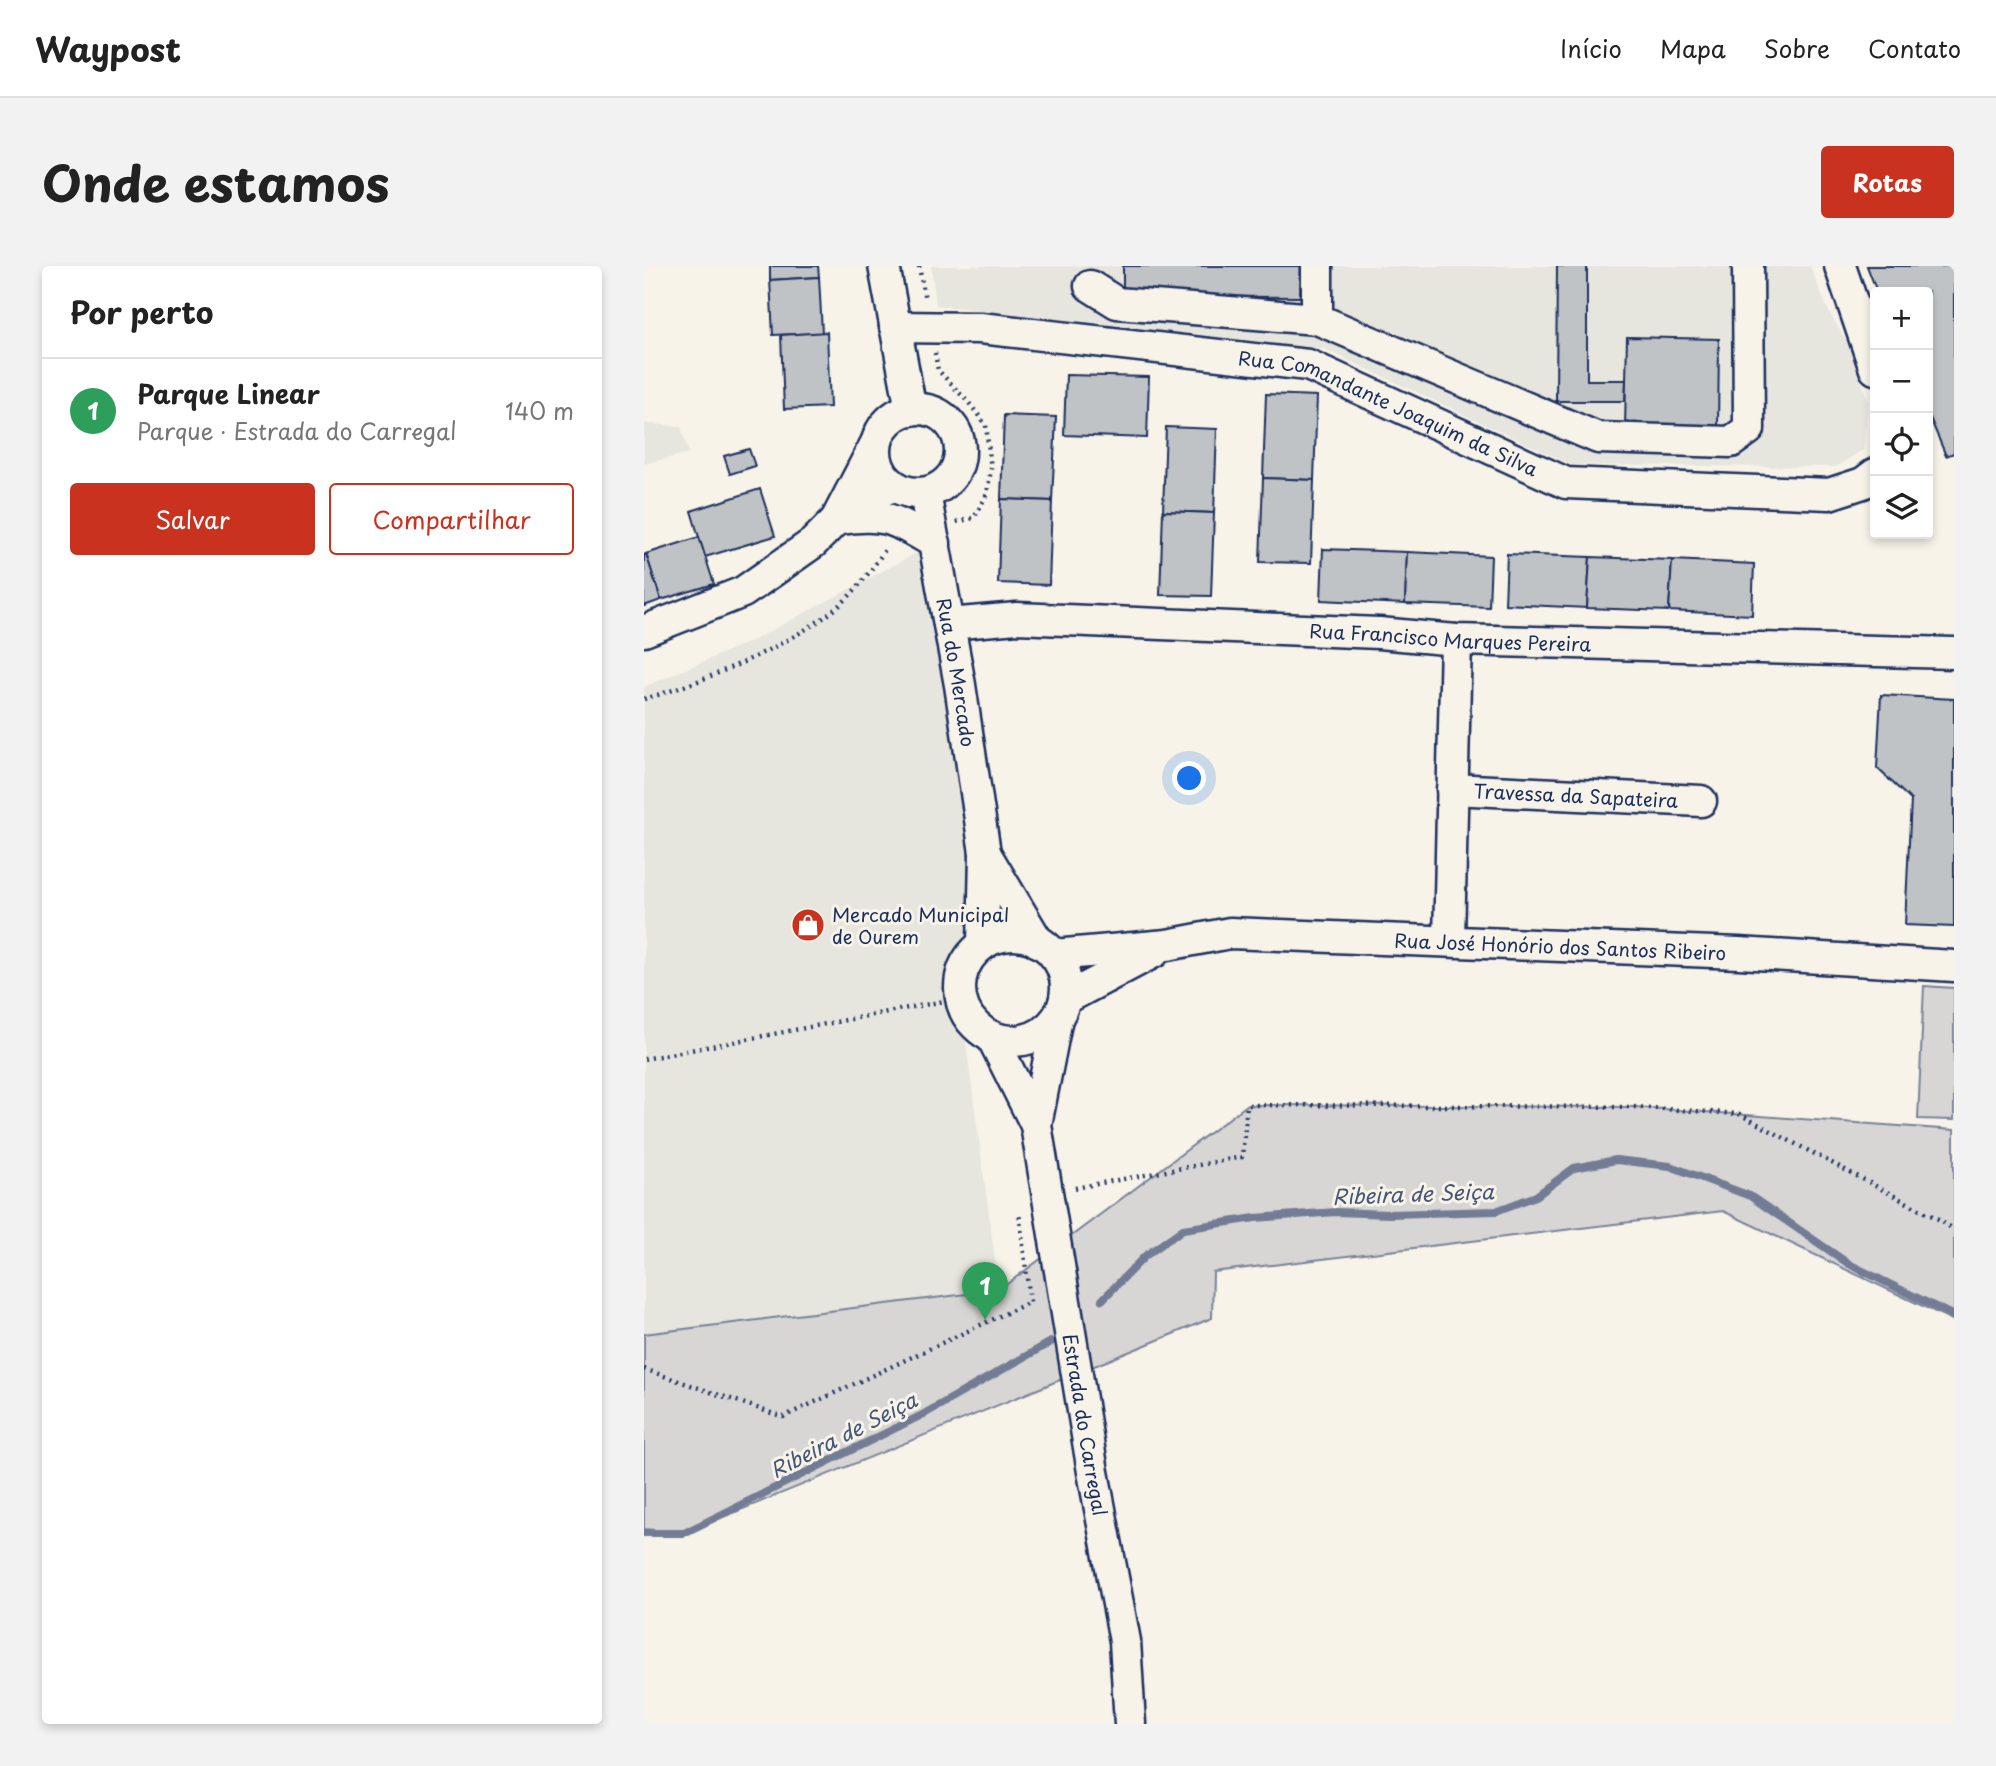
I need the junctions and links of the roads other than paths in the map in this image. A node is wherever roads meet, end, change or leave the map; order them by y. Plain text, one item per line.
1 (884, 266) edge
2 (1317, 266) edge
3 (1748, 266) edge
4 (1840, 266) edge
5 (1090, 286) dead end
6 (1317, 319) junction
7 (895, 327) junction
8 (1870, 354) edge
9 (911, 410) junction
10 (876, 443) junction
11 (1872, 476) edge
12 (891, 485) junction
13 (925, 493) junction
14 (836, 520) junction
15 (935, 543) junction
16 (948, 624) junction
17 (644, 631) edge
18 (1455, 640) junction
19 (1954, 653) edge
20 (1452, 789) junction
21 (1702, 801) dead end
22 (985, 853) junction
23 (1449, 940) junction
24 (983, 944) junction
25 (1167, 945) junction
26 (1046, 948) junction
27 (1954, 966) edge
28 (1061, 1009) junction
29 (992, 1037) junction
30 (1035, 1125) junction
31 (1130, 1724) edge

1 - 7 street
2 - 6 street
3 - 6 street
4 - 8 street
5 - 6 street
7 - 9 street
7 - 11 street, Rua Comandante Joaquim da Silva
9 - 10 street
9 - 13 street
10 - 12 street
10 - 14 street
12 - 13 street
12 - 14 street
13 - 15 street, Rua do Mercado
14 - 15 street
14 - 17 street
15 - 16 street, Rua do Mercado
16 - 18 street, Rua Francisco Marques Pereira
16 - 22 street, Rua do Mercado
18 - 19 street, Rua Francisco Marques Pereira
18 - 20 street
20 - 21 street, Travessa da Sapateira
20 - 23 street
22 - 24 street, Rua do Mercado
22 - 26 street, Rua do Mercado
23 - 25 street, Rua José Honório dos Santos Ribeiro
23 - 27 street, Rua José Honório dos Santos Ribeiro
24 - 26 street
24 - 29 street
25 - 26 street, Rua José Honório dos Santos Ribeiro
25 - 28 street, Rua José Honório dos Santos Ribeiro
26 - 28 street, Rua do Mercado
28 - 29 street
28 - 30 street, Estrada do Carregal
29 - 30 street, Estrada do Carregal
30 - 31 street, Estrada do Carregal

